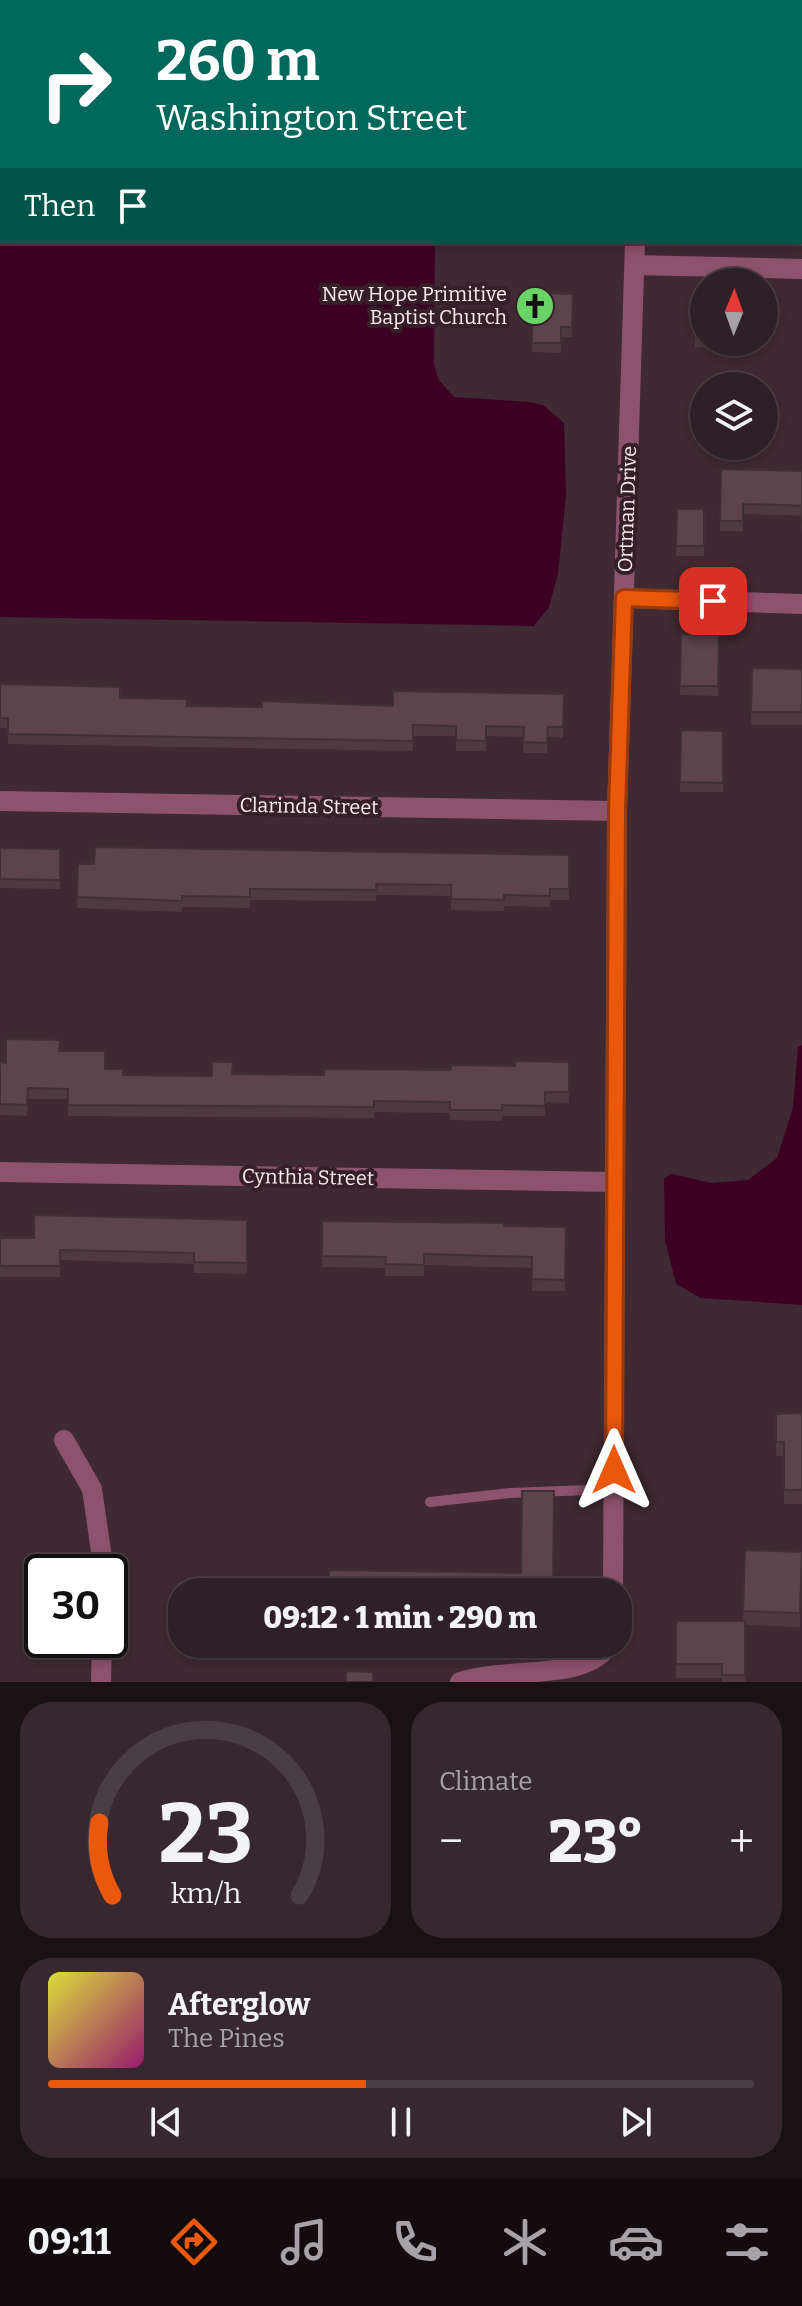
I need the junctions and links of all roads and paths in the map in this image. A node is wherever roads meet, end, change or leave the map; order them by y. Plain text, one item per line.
1 (635, 244) edge
2 (635, 265) junction
3 (802, 269) edge
4 (624, 598) junction
5 (802, 604) edge
6 (0, 801) edge
7 (617, 811) junction
8 (0, 1172) edge
9 (615, 1182) junction
10 (64, 1440) dead end
11 (614, 1489) junction
12 (430, 1502) dead end
13 (101, 1554) edge
14 (613, 1578) edge
15 (102, 1658) edge
16 (603, 1658) edge
17 (101, 1682) edge
18 (460, 1682) edge

1 - 2 street, Ortman Drive
2 - 3 street
2 - 4 street, Ortman Drive
4 - 5 street
4 - 7 street, Ortman Drive
6 - 7 street, Clarinda Street
7 - 9 street, Ortman Drive
8 - 9 street, Cynthia Street
9 - 11 street, Ortman Drive
10 - 13 street
11 - 12 lane
11 - 14 street, Ortman Drive
15 - 17 street
16 - 18 street

